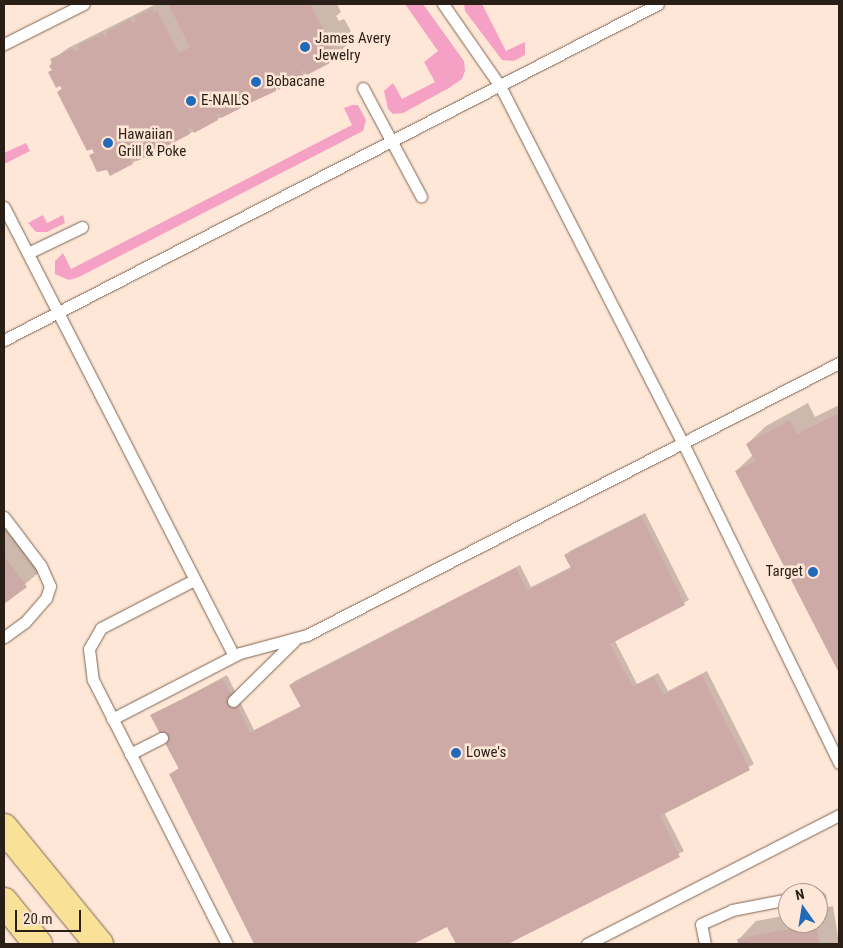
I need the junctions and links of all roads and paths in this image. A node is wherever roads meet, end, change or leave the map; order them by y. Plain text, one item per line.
1 (84, 4) edge
2 (443, 4) edge
3 (658, 4) edge
4 (4, 44) edge
5 (500, 86) junction
6 (363, 88) dead end
7 (391, 142) junction
8 (420, 196) dead end
9 (4, 207) edge
10 (82, 227) dead end
11 (28, 253) junction
12 (56, 312) junction
13 (4, 340) edge
14 (839, 363) edge
15 (682, 443) junction
16 (4, 517) edge
17 (194, 580) junction
18 (4, 637) edge
19 (296, 639) junction
20 (234, 656) junction
21 (233, 701) dead end
22 (112, 719) junction
23 (162, 738) dead end
24 (130, 754) junction
25 (839, 763) edge
26 (839, 815) edge
27 (4, 828) edge
28 (778, 901) edge
29 (4, 902) edge
30 (38, 944) edge
31 (99, 944) edge
32 (227, 944) edge
33 (587, 944) edge
34 (705, 944) edge

1 - 4 lane
2 - 5 lane
3 - 5 lane
5 - 7 lane
5 - 15 lane
6 - 7 lane
7 - 8 lane
7 - 12 lane
9 - 11 lane
10 - 11 lane
11 - 12 lane
12 - 13 lane
12 - 17 lane
14 - 15 lane
15 - 19 lane
15 - 25 lane
16 - 18 lane
17 - 20 lane
17 - 22 lane
19 - 20 lane
19 - 21 lane
20 - 22 lane
22 - 24 lane
23 - 24 lane
24 - 32 lane
26 - 33 lane
27 - 31 main road
28 - 34 lane
29 - 30 main road

